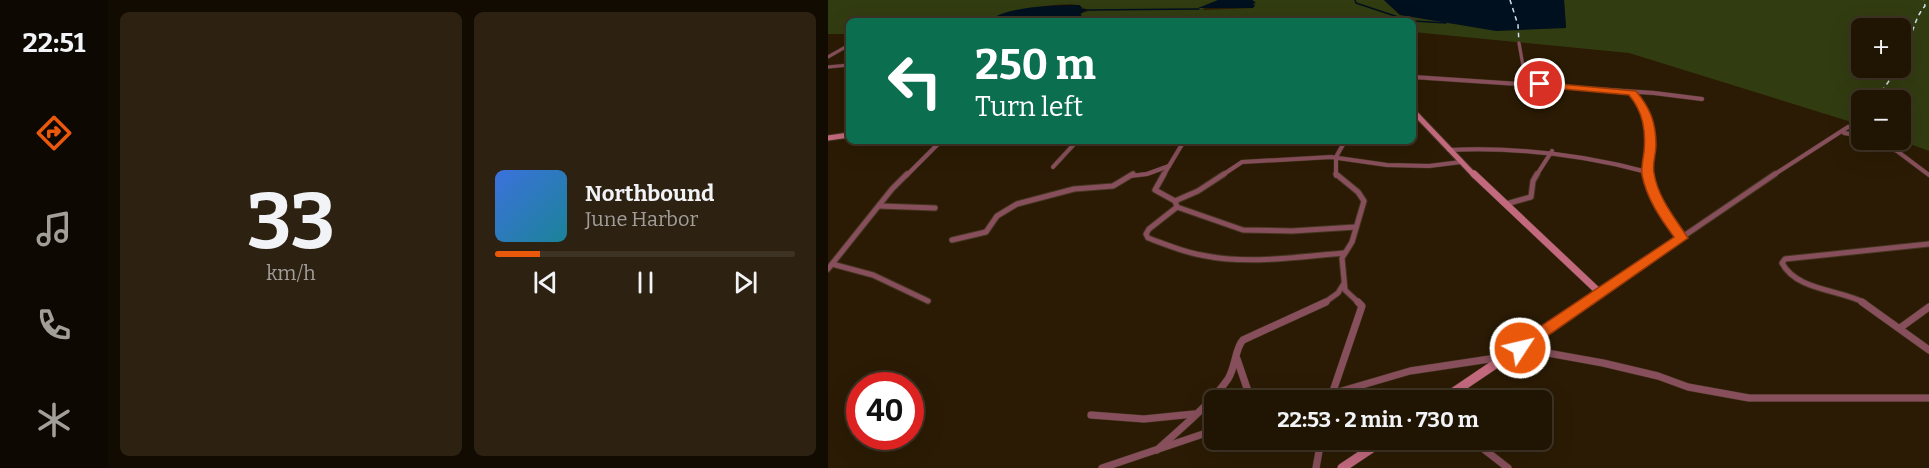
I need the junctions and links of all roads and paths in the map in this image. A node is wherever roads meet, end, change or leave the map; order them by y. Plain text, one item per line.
1 (1519, 43) dead end
2 (846, 47) edge
3 (828, 57) edge
4 (846, 65) edge
5 (828, 67) edge
6 (1416, 76) edge
7 (1526, 84) junction
8 (1632, 93) junction
9 (1702, 99) dead end
10 (1416, 114) edge
11 (1848, 127) dead end
12 (1842, 133) junction
13 (1851, 134) edge
14 (846, 135) edge
15 (828, 138) edge
16 (938, 144) edge
17 (1074, 144) edge
18 (1182, 144) edge
19 (1344, 144) edge
20 (1449, 150) junction
21 (1895, 150) edge
22 (1552, 151) junction
23 (1337, 157) junction
24 (1461, 162) junction
25 (1170, 165) junction
26 (1053, 167) dead end
27 (1647, 172) junction
28 (1929, 175) edge
29 (1176, 204) junction
30 (1506, 204) junction
31 (879, 206) junction
32 (935, 208) dead end
33 (1356, 227) junction
34 (1681, 238) junction
35 (952, 240) dead end
36 (1929, 244) edge
37 (1344, 253) junction
38 (830, 266) edge
39 (1343, 283) junction
40 (1600, 293) junction
41 (928, 300) dead end
42 (1929, 307) edge
43 (1900, 328) junction
44 (1520, 348) junction
45 (1929, 350) edge
46 (1508, 357) junction
47 (1237, 359) junction
48 (1248, 390) edge
49 (1332, 390) edge
50 (1352, 390) edge
51 (1457, 390) edge
52 (1929, 398) edge
53 (1196, 414) junction
54 (1091, 415) dead end
55 (1204, 434) edge
56 (1157, 450) junction
57 (1319, 450) edge
58 (1369, 450) edge
59 (1485, 450) edge
60 (1102, 468) edge
61 (1316, 468) edge
62 (1342, 468) edge
63 (1508, 468) edge

1 - 7 street
2 - 3 street
4 - 5 street
6 - 7 street
7 - 8 street
8 - 9 street
8 - 27 street
10 - 20 street
11 - 12 street
12 - 13 street
12 - 34 street
14 - 15 street
16 - 31 street
17 - 26 street
18 - 25 street
19 - 23 street
20 - 22 street
20 - 24 street
21 - 28 street
22 - 27 street
22 - 30 street
23 - 24 street
23 - 29 street
23 - 33 street
24 - 30 street
25 - 29 street
25 - 35 street
27 - 34 street
29 - 33 street
29 - 37 street
30 - 40 street
31 - 32 street
31 - 38 street
33 - 37 street
34 - 40 street
36 - 43 street
37 - 39 street
38 - 41 street
39 - 47 street
39 - 49 street
40 - 44 street
42 - 43 street
43 - 45 street
44 - 46 street
44 - 52 street
46 - 50 street
46 - 51 street
47 - 48 street
47 - 53 street
53 - 54 street
53 - 56 street
55 - 56 street
56 - 60 street
57 - 61 street
58 - 62 street
59 - 63 street

